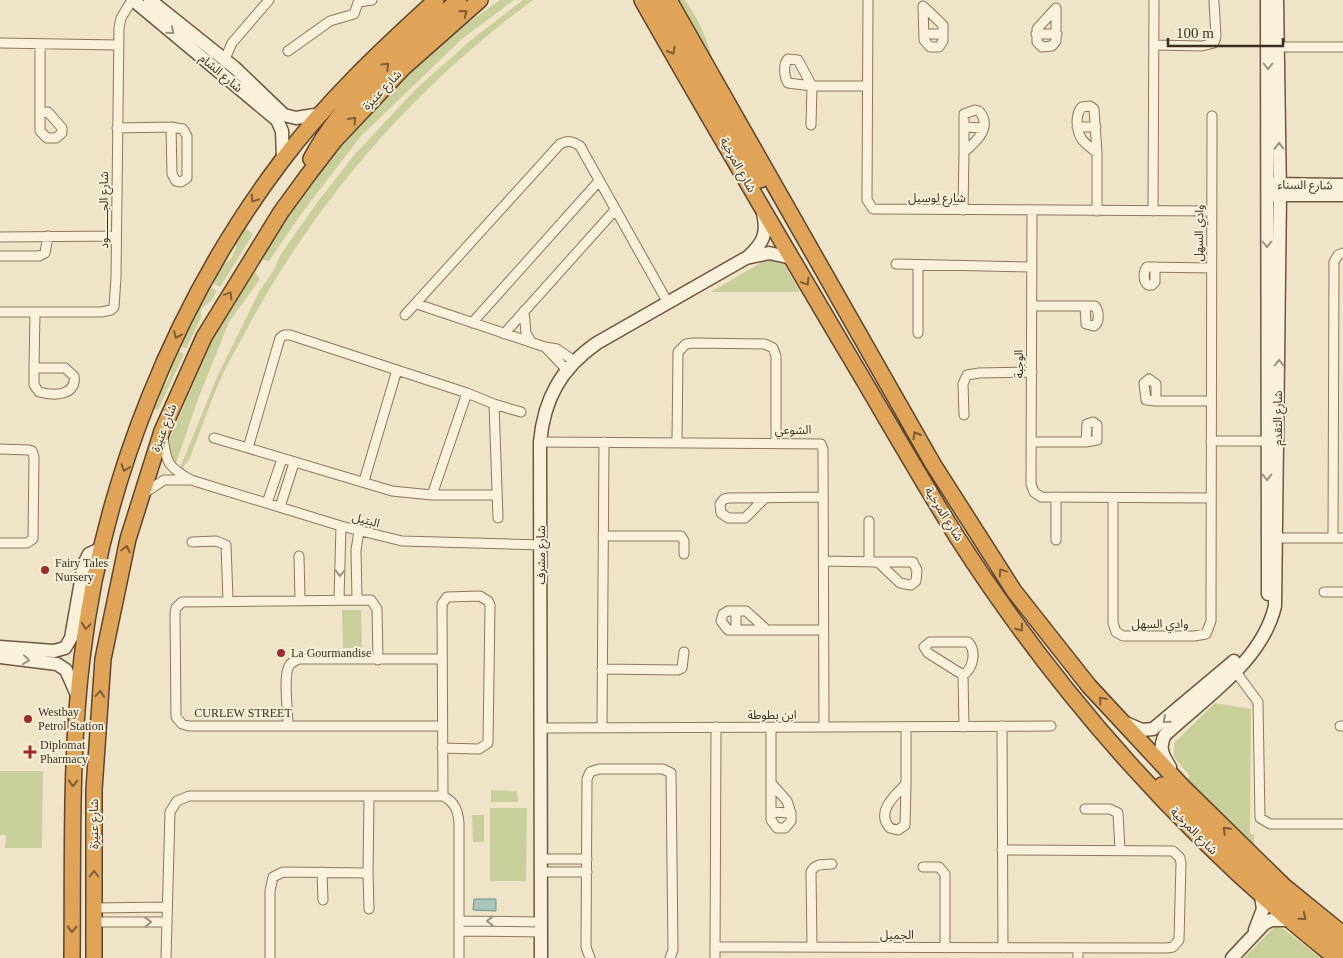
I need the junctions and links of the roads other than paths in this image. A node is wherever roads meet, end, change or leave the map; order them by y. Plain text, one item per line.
1 (132, 0) edge
2 (150, 0) edge
3 (262, 0) edge
4 (269, 0) edge
5 (372, 0) edge
6 (436, 0) edge
7 (459, 0) edge
8 (480, 0) edge
9 (642, 0) edge
10 (655, 0) edge
11 (669, 0) edge
12 (868, 0) edge
13 (1154, 0) edge
14 (1267, 0) edge
15 (1277, 0) edge
16 (359, 1) edge
17 (1214, 2) dead end
18 (923, 3) edge
19 (1056, 4) edge
20 (1036, 34) junction
21 (1057, 34) junction
22 (0, 43) edge
23 (40, 44) junction
24 (118, 45) junction
25 (1154, 45) junction
26 (1273, 47) junction
27 (1343, 47) edge
28 (288, 51) dead end
29 (220, 56) junction
30 (867, 86) junction
31 (40, 113) dead end
32 (321, 114) junction
33 (1212, 116) dead end
34 (286, 121) junction
35 (811, 125) dead end
36 (964, 127) junction
37 (1077, 127) junction
38 (1096, 127) junction
39 (117, 128) junction
40 (171, 128) junction
41 (983, 128) junction
42 (964, 152) junction
43 (1097, 153) junction
44 (283, 159) junction
45 (308, 175) junction
46 (600, 181) junction
47 (1343, 185) edge
48 (1273, 190) junction
49 (1343, 195) edge
50 (762, 208) junction
51 (615, 210) junction
52 (963, 210) junction
53 (1032, 210) junction
54 (1212, 210) junction
55 (1097, 211) junction
56 (1153, 211) junction
57 (798, 231) junction
58 (48, 236) junction
59 (116, 236) junction
60 (0, 238) edge
61 (1343, 253) edge
62 (0, 256) edge
63 (746, 258) junction
64 (792, 258) junction
65 (896, 264) dead end
66 (918, 265) junction
67 (1032, 267) junction
68 (1155, 267) dead end
69 (1211, 268) junction
70 (668, 302) junction
71 (417, 304) junction
72 (1032, 306) junction
73 (1085, 306) dead end
74 (1338, 307) edge
75 (524, 311) junction
76 (0, 312) edge
77 (35, 312) junction
78 (405, 315) dead end
79 (472, 323) junction
80 (918, 333) dead end
81 (504, 334) junction
82 (532, 343) junction
83 (570, 365) junction
84 (34, 368) junction
85 (397, 370) junction
86 (1032, 372) junction
87 (467, 393) junction
88 (1156, 401) dead end
89 (1211, 401) junction
90 (494, 404) junction
91 (521, 412) dead end
92 (964, 416) dead end
93 (162, 431) junction
94 (214, 438) dead end
95 (1211, 441) junction
96 (1272, 441) junction
97 (540, 442) junction
98 (604, 442) junction
99 (677, 442) junction
100 (776, 442) junction
101 (1031, 442) junction
102 (1086, 442) dead end
103 (1339, 442) edge
104 (248, 448) junction
105 (0, 449) edge
106 (282, 459) junction
107 (294, 463) junction
108 (191, 480) junction
109 (364, 482) junction
110 (432, 495) junction
111 (497, 495) junction
112 (141, 497) junction
113 (824, 497) junction
114 (1056, 497) junction
115 (765, 498) junction
116 (1113, 498) junction
117 (1210, 498) junction
118 (267, 503) junction
119 (280, 507) junction
120 (498, 518) dead end
121 (869, 521) dead end
122 (341, 526) junction
123 (358, 531) junction
124 (603, 536) junction
125 (1272, 538) junction
126 (1333, 538) junction
127 (1343, 538) edge
128 (1056, 540) dead end
129 (192, 542) dead end
130 (0, 543) edge
131 (541, 545) junction
132 (341, 547) junction
133 (100, 549) junction
134 (356, 550) junction
135 (684, 554) dead end
136 (299, 556) dead end
137 (824, 561) junction
138 (1324, 592) dead end
139 (1343, 592) edge
140 (339, 599) junction
141 (357, 599) junction
142 (228, 600) junction
143 (300, 600) junction
144 (736, 611) junction
145 (736, 630) junction
146 (767, 630) junction
147 (823, 630) junction
148 (0, 647) edge
149 (684, 652) dead end
150 (0, 657) edge
151 (442, 659) junction
152 (378, 660) junction
153 (602, 668) junction
154 (1233, 668) junction
155 (963, 675) junction
156 (78, 697) junction
157 (1120, 720) junction
158 (288, 725) junction
159 (442, 726) junction
160 (964, 726) junction
161 (1002, 726) junction
162 (1051, 726) dead end
163 (716, 727) junction
164 (772, 727) junction
165 (824, 727) junction
166 (906, 727) junction
167 (542, 728) junction
168 (602, 728) junction
169 (442, 748) junction
170 (1124, 756) junction
171 (771, 783) junction
172 (906, 784) junction
173 (1182, 786) junction
174 (443, 796) junction
175 (369, 797) junction
176 (1085, 809) dead end
177 (771, 812) junction
178 (792, 813) junction
179 (1343, 824) edge
180 (1002, 850) junction
181 (1120, 850) junction
182 (542, 858) junction
183 (587, 859) junction
184 (832, 864) dead end
185 (923, 867) dead end
186 (322, 872) junction
187 (541, 872) junction
188 (587, 872) junction
189 (368, 873) junction
190 (1261, 896) junction
191 (323, 900) dead end
192 (166, 907) junction
193 (127, 908) junction
194 (369, 909) dead end
195 (94, 915) junction
196 (1289, 920) junction
197 (127, 922) junction
198 (166, 922) junction
199 (459, 926) junction
200 (541, 927) junction
201 (1254, 933) junction
202 (1343, 934) edge
203 (715, 947) junction
204 (812, 947) junction
205 (945, 948) junction
206 (1003, 948) junction
207 (1078, 948) junction
208 (1343, 949) edge
209 (72, 958) edge
210 (94, 958) edge
211 (166, 958) edge
212 (270, 958) edge
213 (459, 958) edge
214 (541, 958) edge
215 (590, 958) edge
216 (670, 958) edge
217 (715, 958) edge
218 (1078, 958) edge
219 (1232, 958) edge
220 (1336, 958) edge

1 - 24 street, شارع الجــــــــود
1 -> 34 street, شارع الشام
2 - 29 street, شارع الشام
3 - 29 street
4 - 29 street
5 - 16 street
6 - 32 highway, شارع عنيزة
45 -> 7 highway
45 -> 8 highway, شارع عنيزة
9 -> 50 highway, شارع المرخية
10 - 57 highway
11 - 57 highway, شارع المرخية
12 - 30 street, شارع لوسيل
13 - 25 street
14 - 26 street, شارع التقدم
15 - 26 street, شارع التقدم
16 - 28 street
17 - 25 street
18 - 18 street
19 - 20 street
19 - 21 street
20 - 21 street
20 - 21 street
22 - 23 street
23 - 24 street
23 - 31 street
24 - 39 street, شارع الجــــــــود
25 - 56 street
26 - 27 street
26 - 48 street, شارع التقدم
29 - 34 street, شارع الشام
30 - 35 street
30 - 52 street, شارع لوسيل
32 - 34 street
32 - 44 highway, شارع عنيزة
33 - 54 street, وادي السهل
34 - 44 street
36 - 41 street
36 - 41 street
36 - 42 street
37 - 38 street
37 - 38 street
37 - 43 street
38 - 43 street
39 - 40 street
39 - 59 street, شارع الجــــــــود
40 - 40 street
41 - 42 street
42 - 52 street
43 - 55 street
44 -> 133 highway, شارع عنيزة
93 -> 45 highway, شارع عنيزة
46 - 51 street
46 - 71 street
46 - 79 street
47 - 48 street, شارع السناء
48 - 49 street, شارع السناء
48 - 96 street, شارع التقدم
50 - 63 street, شارع مشرف
50 - 64 highway, شارع المرخية
51 - 70 street
51 - 75 street
52 - 53 street, شارع لوسيل
53 - 55 street, شارع لوسيل
53 - 67 street, الوجبة
54 - 56 street, شارع لوسيل
54 - 69 street, وادي السهل
55 - 56 street, شارع لوسيل
157 -> 57 highway, شارع المرخية
58 - 59 street
58 - 60 street
58 - 62 street
59 - 77 street, شارع الجــــــــود
61 - 74 street
63 - 64 street, شارع مشرف
63 - 70 street, شارع مشرف
64 -> 170 highway, شارع المرخية
65 - 66 street
66 - 67 street
66 - 80 street
67 - 72 street, الوجبة
68 - 69 street
69 - 89 street, وادي السهل
70 - 83 street, شارع مشرف
71 - 78 street
71 - 79 street
72 - 73 street
72 - 86 street, الوجبة
74 - 103 street
75 - 81 street
75 - 82 street
76 - 77 street, شارع الجــــــــود
77 - 84 street
79 - 81 street
81 - 82 street
82 - 83 street
83 - 97 street, شارع مشرف
84 - 84 street
85 - 87 street
85 - 104 street
85 - 109 street
86 - 92 street
86 - 101 street, الوجبة
87 - 90 street
87 - 110 street
88 - 89 street
89 - 95 street, وادي السهل
90 - 91 street
90 - 111 street
93 - 108 street, البتيل
93 - 112 highway, شارع عنيزة
94 - 104 street
95 - 96 street
95 - 117 street, وادي السهل
96 - 125 street, شارع التقدم
97 - 98 street, الشوعي
97 - 131 street, شارع مشرف
98 - 99 street, الشوعي
98 - 124 street
99 - 100 street, الشوعي
99 - 100 street
100 - 113 street, الشوعي
101 - 102 street
101 - 114 street, الوجبة
103 - 126 street
104 - 106 street
105 - 130 street
106 - 107 street
106 - 118 street
107 - 109 street
107 - 119 street
108 - 112 street, البتيل
108 - 118 street, البتيل
109 - 110 street
110 - 111 street
111 - 120 street
195 -> 112 highway, شارع عنيزة
113 - 115 street
113 - 137 street, الشوعي
114 - 116 street, الوجبة
114 - 128 street
115 - 115 street
116 - 117 street, الوجبة
116 - 117 street, وادي السهل
118 - 119 street, البتيل
119 - 122 street, البتيل
121 - 137 street
122 - 123 street, البتيل
122 - 132 street
123 - 131 street, البتيل
123 - 134 street
124 - 135 street
124 - 153 street
125 - 126 street
125 - 154 street, شارع التقدم
126 - 127 street
129 - 142 street
131 - 167 street, شارع مشرف
132 - 134 street
132 -> 140 street
133 - 148 street
133 -> 156 highway, شارع عنيزة
134 - 141 street
136 - 143 street
137 - 147 street, الشوعي
138 - 139 street
140 - 141 street, CURLEW STREET
140 - 143 street, CURLEW STREET
141 - 152 street, CURLEW STREET
142 - 143 street, CURLEW STREET
142 - 158 street, CURLEW STREET
144 - 145 street
144 - 145 street
144 - 146 street
145 - 146 street
146 - 147 street
147 - 165 street, الشوعي
149 - 153 street
150 -> 156 street
151 - 152 street
151 - 159 street
151 - 169 street
152 - 158 street
153 - 168 street
154 -> 157 street, شارع التقدم
154 - 173 street, شارع التقدم
154 - 179 street
155 - 155 street
155 - 160 street
156 -> 209 highway, شارع عنيزة
157 - 173 highway, شارع المرخية
158 - 159 street, CURLEW STREET
159 - 169 street
160 - 161 street, ابن بطوطة
160 - 166 street, ابن بطوطة
161 - 162 street, ابن بطوطة
161 - 180 street
163 - 164 street, ابن بطوطة
163 - 168 street, ابن بطوطة
163 - 203 street
164 - 165 street, ابن بطوطة
164 - 171 street
165 - 166 street, ابن بطوطة
166 - 172 street
167 - 168 street, ابن بطوطة
167 - 182 street, شارع مشرف
169 - 174 street
170 - 190 highway, شارع المرخية
170 -> 208 highway
171 - 177 street
171 - 178 street
172 - 172 street
202 -> 173 highway, شارع المرخية
174 - 175 street
174 - 199 street
175 - 189 street
175 - 192 street
176 - 181 street
177 - 178 street
177 - 178 street
180 - 181 street, الجميل
180 - 206 street
181 - 207 street, الجميل
182 - 183 street
182 - 187 street, شارع مشرف
183 - 188 street
183 - 216 street
184 - 204 street
185 - 205 street
186 - 189 street
186 - 191 street
186 - 212 street
187 - 188 street
187 - 200 street, شارع مشرف
188 - 215 street
189 - 194 street
190 - 196 highway, شارع المرخية
190 - 201 street
192 - 193 street
192 - 198 street
193 - 195 street
193 - 197 street
195 - 197 street
195 - 210 highway, شارع عنيزة
196 - 201 street
196 - 220 highway, شارع المرخية
197 -> 198 street
198 - 211 street
199 - 200 street
199 - 213 street
200 - 214 street, شارع مشرف
201 - 219 street
203 - 204 street, الجميل
203 - 217 street
204 - 205 street, الجميل
205 - 206 street, الجميل
206 - 207 street, الجميل
207 - 218 street

